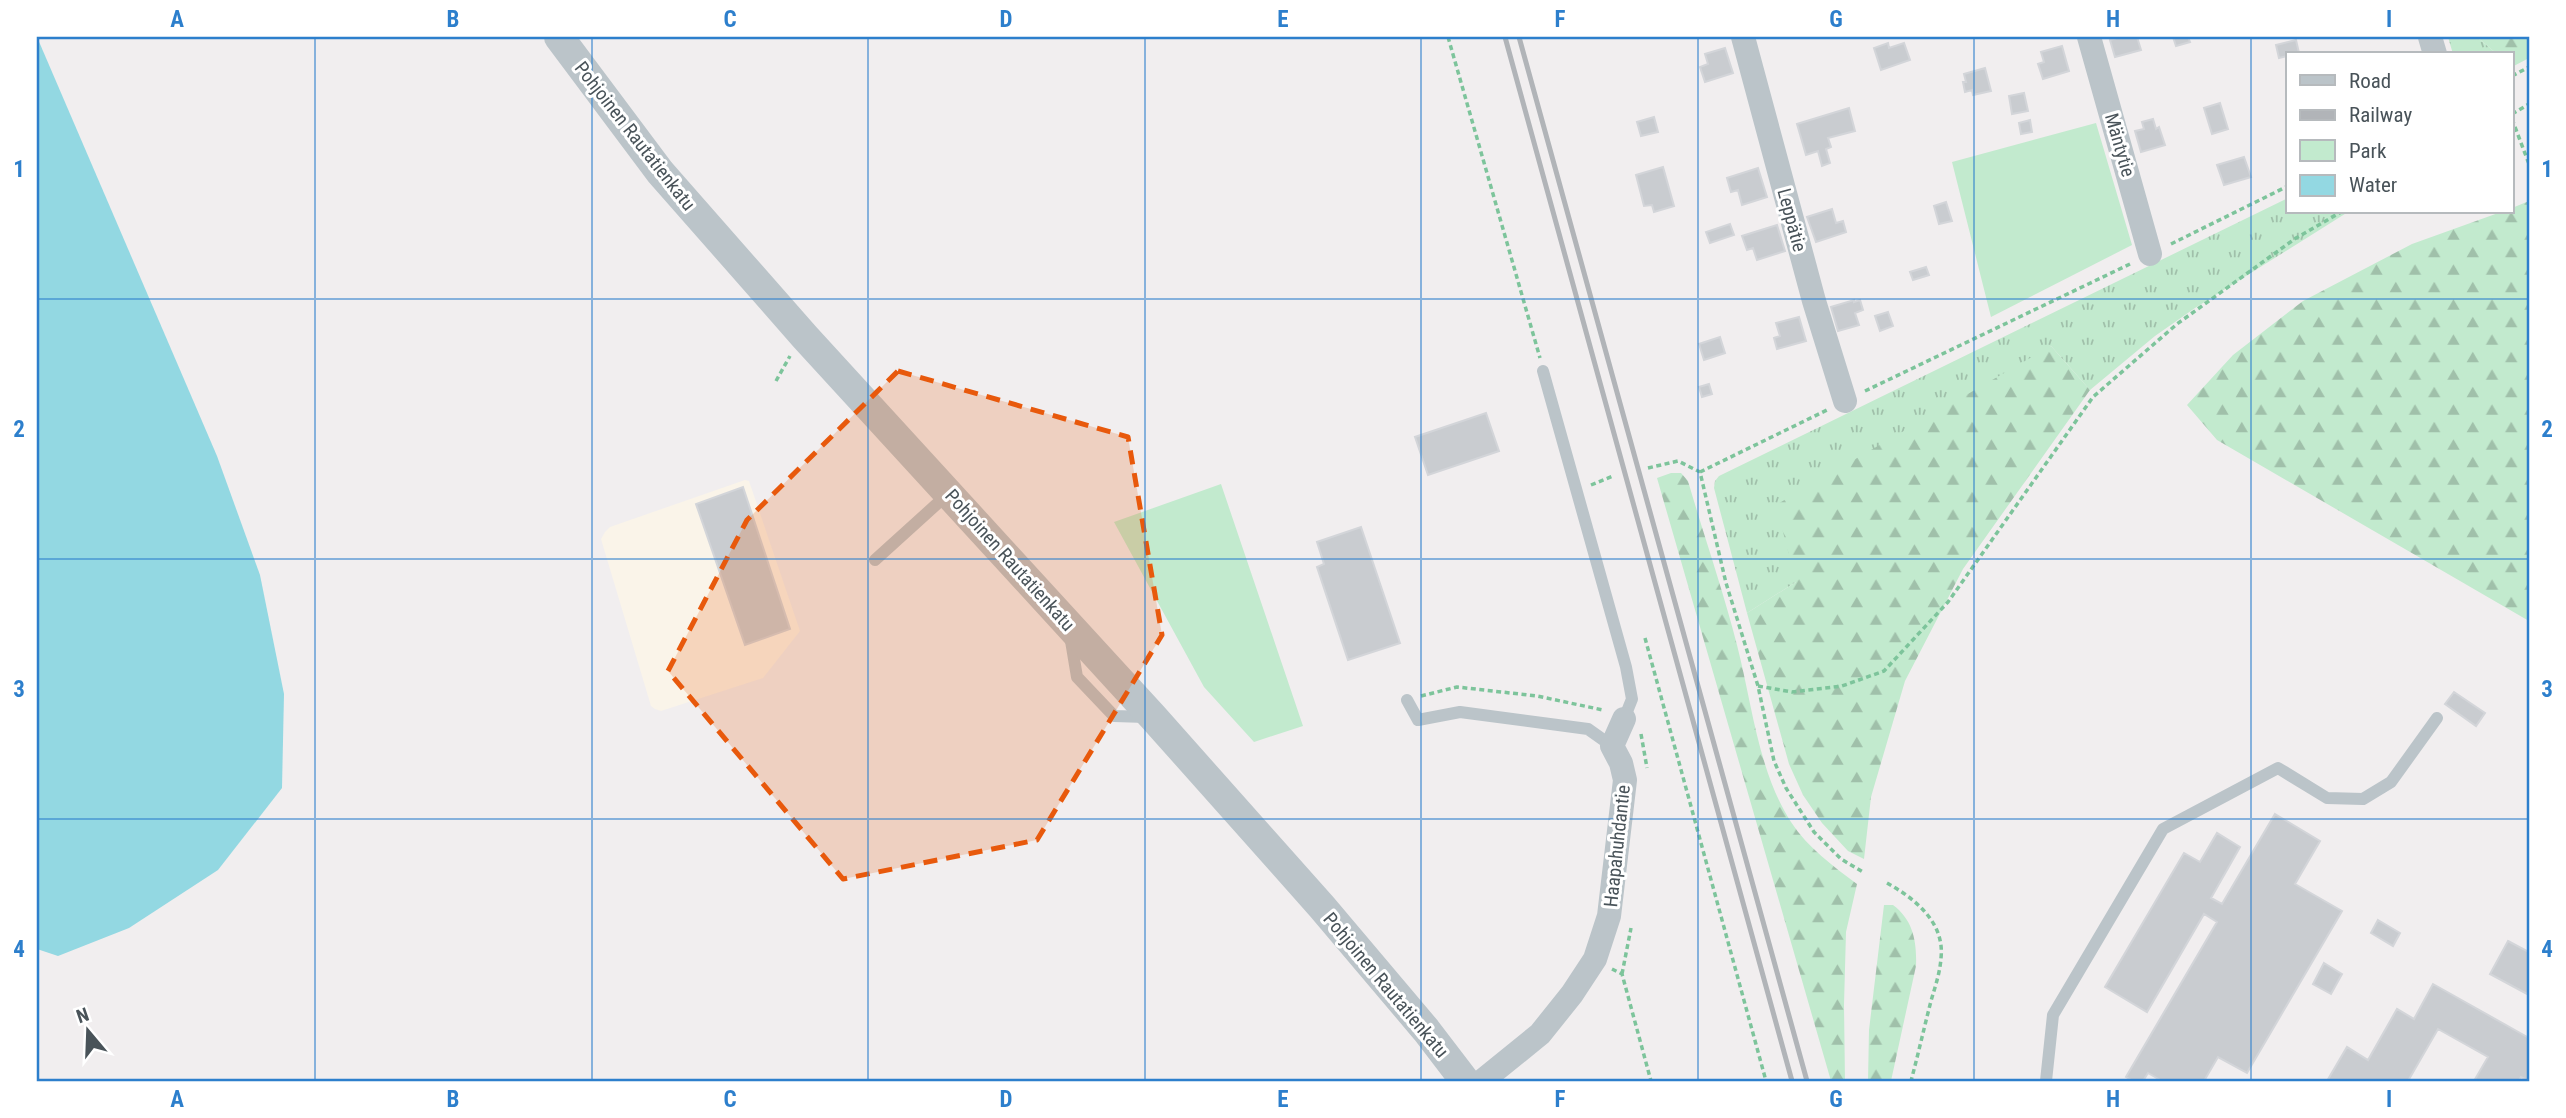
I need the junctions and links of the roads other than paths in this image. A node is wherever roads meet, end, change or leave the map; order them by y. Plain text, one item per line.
1 (559, 37) edge
2 (1742, 37) edge
3 (2089, 37) edge
4 (2150, 254) road end
5 (1544, 371) road end
6 (1845, 401) road end
7 (949, 493) junction
8 (874, 559) dead end
9 (1407, 700) road end
10 (2437, 718) dead end
11 (1624, 719) joint
12 (1612, 746) junction
13 (1465, 1081) edge
14 (1482, 1081) edge
15 (2046, 1081) edge

1 - 7 street, Pohjoinen Rautatienkatu
2 - 6 street, Leppätie
3 - 4 street, Mäntytie
5 - 11 lane
7 - 8 lane
7 - 13 street, Pohjoinen Rautatienkatu
9 - 12 lane
10 - 15 lane
11 - 12 street
12 - 14 street, Haapahuhdantie

